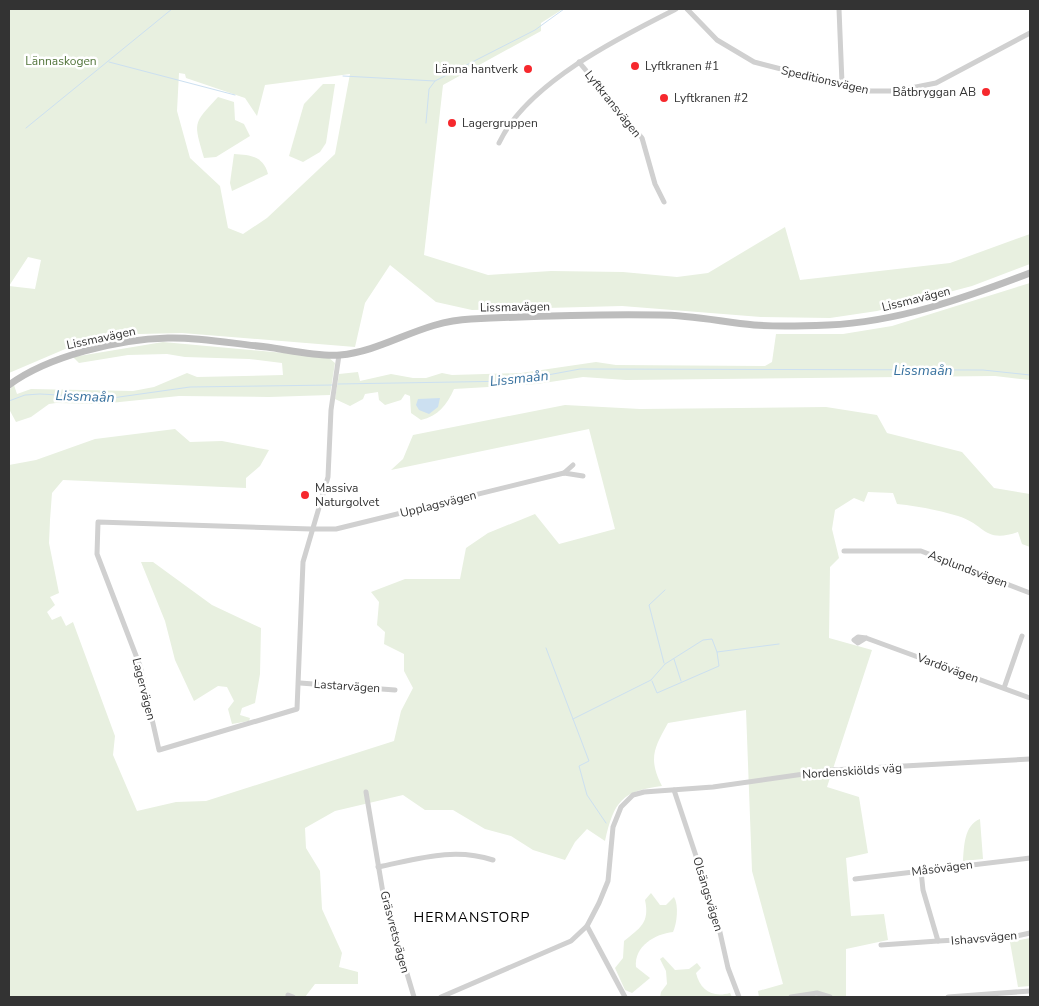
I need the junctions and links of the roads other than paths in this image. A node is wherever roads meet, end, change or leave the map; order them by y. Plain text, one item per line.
1 (676, 9) edge
2 (687, 9) edge
3 (839, 9) edge
4 (1030, 33) edge
5 (579, 62) junction
6 (842, 84) junction
7 (499, 143) dead end
8 (664, 202) dead end
9 (1030, 273) edge
10 (339, 355) junction
11 (9, 385) edge
12 (573, 465) dead end
13 (564, 473) junction
14 (584, 476) dead end
15 (311, 529) junction
16 (844, 551) dead end
17 (1030, 593) edge
18 (1022, 636) dead end
19 (866, 638) dead end
20 (300, 683) junction
21 (1004, 688) junction
22 (395, 690) dead end
23 (1030, 698) edge
24 (1030, 758) edge
25 (674, 790) junction
26 (366, 792) dead end
27 (1030, 858) edge
28 (493, 860) dead end
29 (378, 867) junction
30 (921, 871) junction
31 (854, 879) dead end
32 (587, 926) junction
33 (1030, 933) edge
34 (938, 941) junction
35 (881, 945) dead end
36 (1030, 991) edge
37 (414, 997) edge
38 (441, 997) edge
39 (625, 997) edge
40 (739, 997) edge
41 (791, 997) edge
42 (830, 997) edge
43 (948, 997) edge

1 - 5 street, Lyftkransvägen
2 - 6 street, Speditionsvägen
3 - 6 street
4 - 6 street, Speditionsvägen
5 - 7 street, Lyftkransvägen
5 - 8 street, Lyftkransvägen
9 - 10 street, Lissmavägen
10 - 11 street, Lissmavägen
10 - 15 street, Lagervägen
12 - 13 street
13 - 14 street
13 - 15 street, Upplagsvägen
15 - 20 street, Lagervägen
15 - 20 street, Lagervägen
16 - 17 street, Asplundsvägen
18 - 21 street
19 - 21 street, Vardövägen
20 - 22 street, Lastarvägen
21 - 23 street, Vardövägen
24 - 25 street, Nordenskiölds väg
25 - 32 street, Nordenskiölds väg
25 - 40 street, Olsängsvägen
26 - 29 street, Gräsvretsvägen
27 - 30 street, Måsövägen
28 - 29 street
29 - 37 street, Gräsvretsvägen
30 - 31 street, Måsövägen
30 - 34 street, Ishavsvägen
32 - 38 street
32 - 39 street
33 - 34 street, Ishavsvägen
34 - 35 street, Ishavsvägen
36 - 43 street
41 - 42 street

